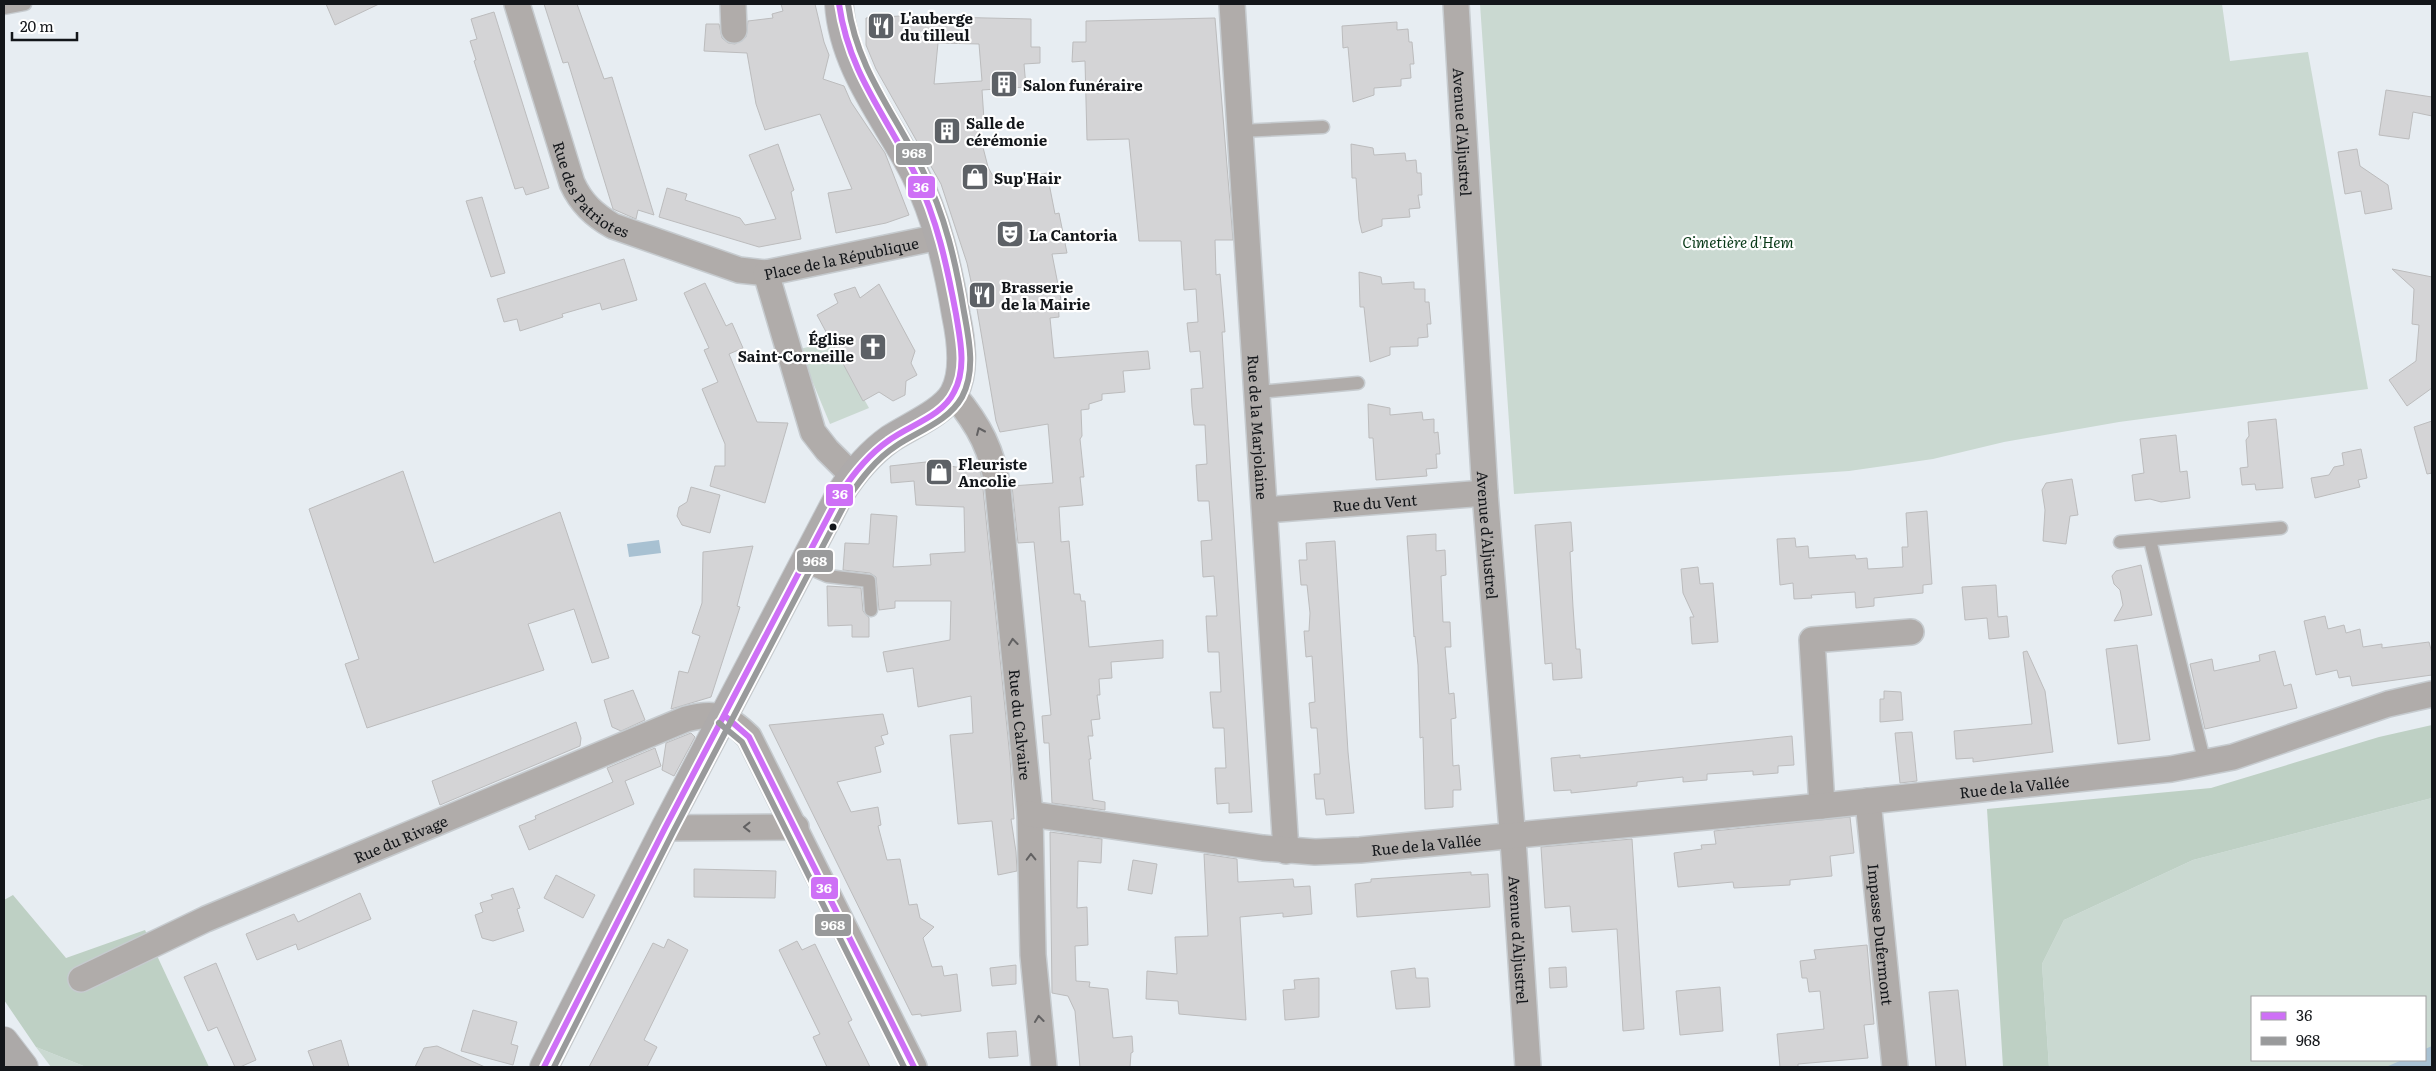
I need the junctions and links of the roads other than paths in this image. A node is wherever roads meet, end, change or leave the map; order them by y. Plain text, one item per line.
1 (25, 4) edge
2 (517, 4) edge
3 (733, 4) edge
4 (839, 4) edge
5 (1232, 4) edge
6 (1456, 4) edge
7 (4, 8) edge
8 (734, 30) dead end
9 (1323, 127) dead end
10 (1240, 131) junction
11 (939, 237) junction
12 (766, 273) junction
13 (1358, 383) dead end
14 (1258, 392) junction
15 (954, 395) junction
16 (852, 475) junction
17 (1485, 493) junction
18 (1265, 510) junction
19 (2281, 528) dead end
20 (2150, 540) junction
21 (2120, 542) dead end
22 (802, 565) junction
23 (871, 610) dead end
24 (1911, 632) dead end
25 (2432, 694) edge
26 (725, 716) junction
27 (2205, 764) junction
28 (1868, 801) junction
29 (1822, 806) junction
30 (1030, 814) junction
31 (796, 827) junction
32 (665, 828) junction
33 (1512, 834) junction
34 (1286, 851) junction
35 (81, 979) dead end
36 (4, 1041) edge
37 (4, 1048) edge
38 (16, 1067) edge
39 (24, 1067) edge
40 (544, 1067) edge
41 (914, 1067) edge
42 (1044, 1067) edge
43 (1528, 1067) edge
44 (1895, 1067) edge

1 - 7 lane
2 - 12 street, Rue des Patriotes
3 - 8 street
4 - 11 main road
5 - 10 street, Rue de la Marjolaine
6 - 17 street, Avenue d'Aljustrel
9 - 10 lane
10 - 14 street, Rue de la Marjolaine
11 - 12 street, Place de la République
11 - 15 main road, Place de la République
12 - 16 street, Place de la République
13 - 14 lane
14 - 18 street, Rue de la Marjolaine
15 - 16 main road
30 -> 15 street, Rue du Calvaire
16 - 22 main road
17 - 18 street, Rue du Vent
17 - 33 street, Avenue d'Aljustrel
18 - 34 street, Rue de la Marjolaine
19 - 20 lane
20 - 21 lane
20 - 27 lane
22 - 23 lane
22 - 26 main road
24 - 29 street
25 - 27 street, Rue de la Vallée
26 - 31 street
26 - 32 main road
26 - 35 street, Rue du Rivage
27 - 28 street, Rue de la Vallée
28 - 29 street, Rue de la Vallée
28 - 44 street, Impasse Dufermont
29 - 33 street, Rue de la Vallée
30 - 34 street, Rue de la Vallée
42 -> 30 street, Rue du Calvaire
31 -> 32 street
31 - 41 street
32 - 40 main road
33 - 34 street, Rue de la Vallée
33 - 43 street, Avenue d'Aljustrel
36 - 39 highway
37 - 38 highway

